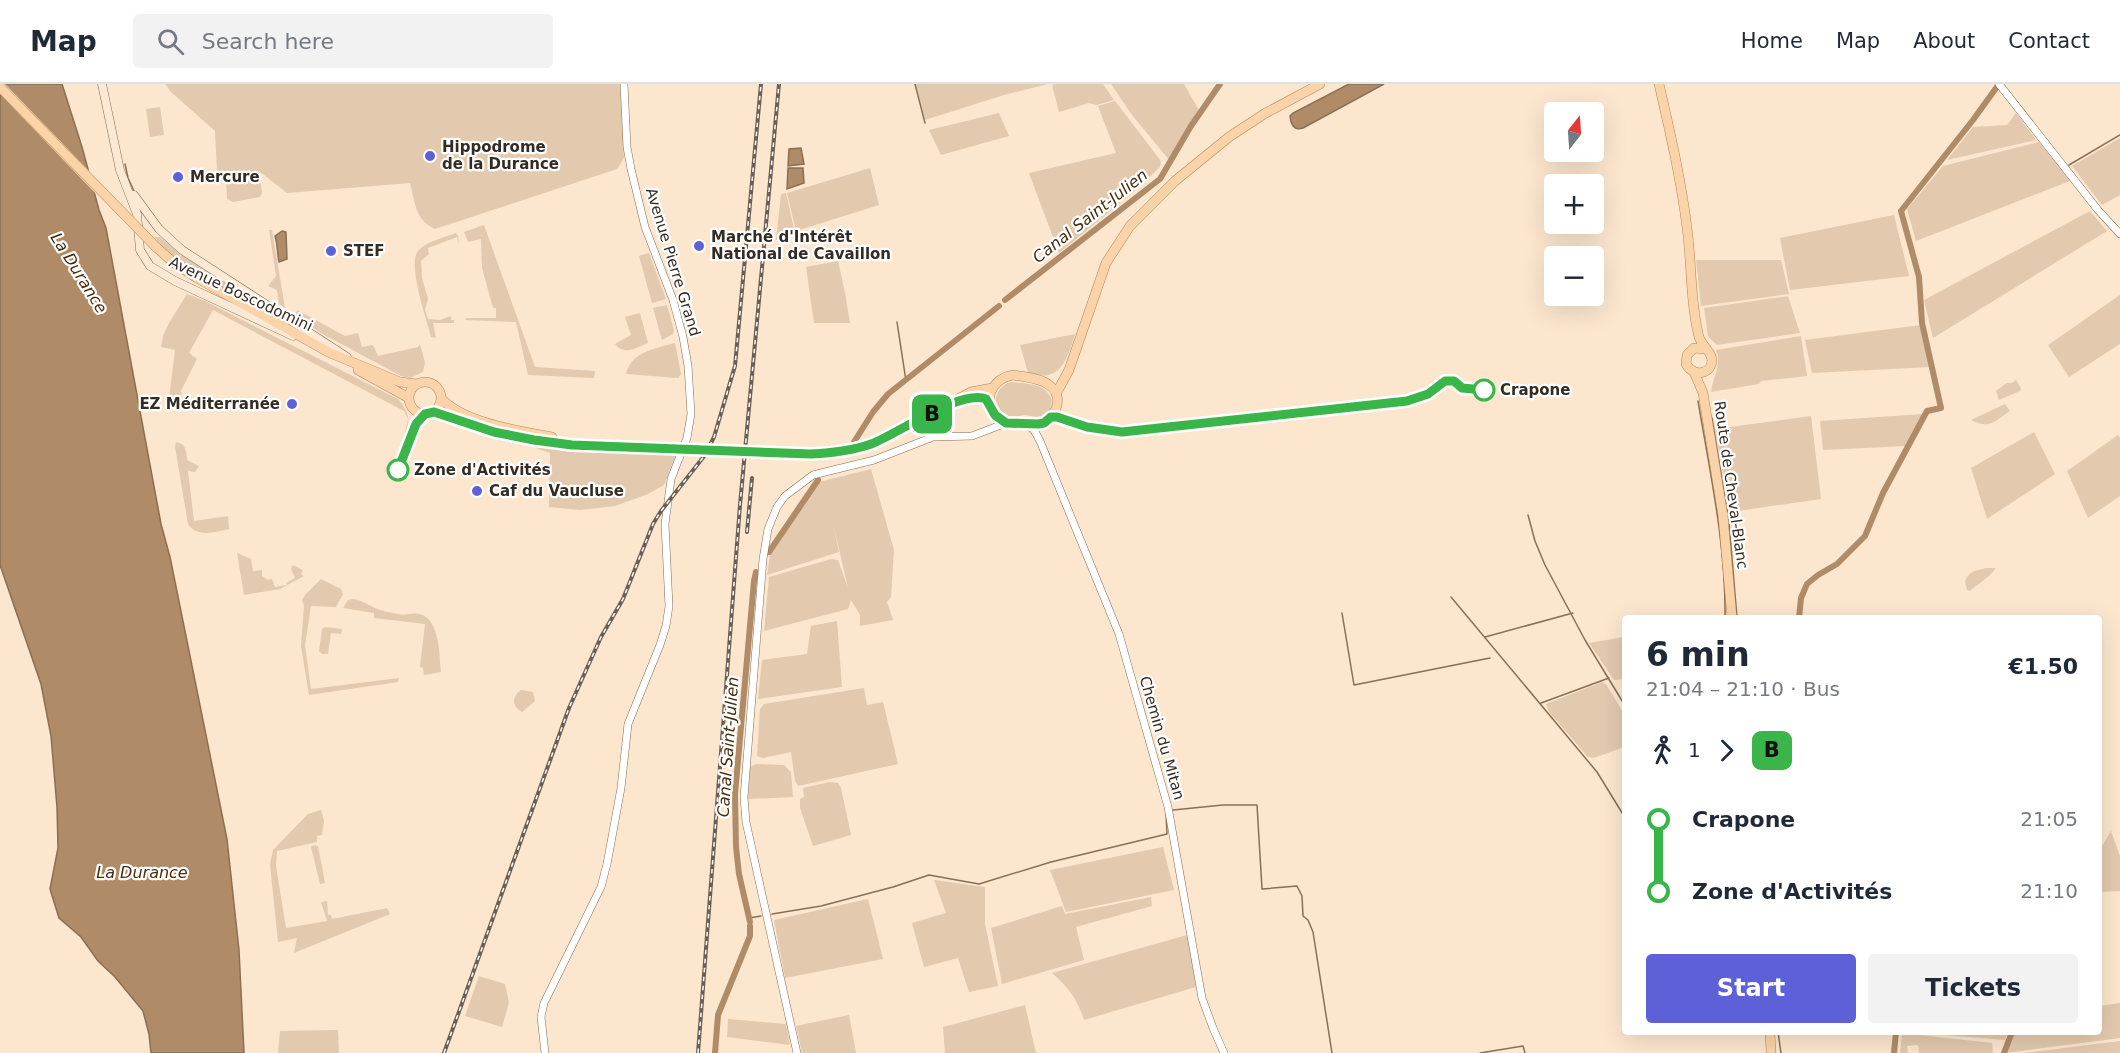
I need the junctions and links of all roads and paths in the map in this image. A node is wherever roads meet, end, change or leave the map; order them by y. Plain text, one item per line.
1 (102, 84) edge
2 (624, 84) edge
3 (1320, 84) edge
4 (1659, 84) edge
5 (2000, 84) edge
6 (0, 87) edge
7 (120, 170) junction
8 (2120, 234) edge
9 (1695, 321) junction
10 (1705, 349) junction
11 (1691, 350) junction
12 (328, 352) junction
13 (352, 362) junction
14 (1071, 363) junction
15 (1706, 371) junction
16 (1694, 372) junction
17 (1047, 383) junction
18 (417, 384) junction
19 (992, 388) junction
20 (1703, 393) junction
21 (1056, 394) junction
22 (409, 398) junction
23 (441, 398) junction
24 (989, 401) junction
25 (945, 407) junction
26 (993, 411) junction
27 (434, 412) junction
28 (1006, 423) junction
29 (1044, 423) junction
30 (1026, 424) junction
31 (986, 430) junction
32 (1040, 441) junction
33 (604, 445) junction
34 (1732, 615) edge
35 (1770, 1035) edge
36 (545, 1053) edge
37 (797, 1053) edge
38 (1224, 1053) edge
39 (1771, 1053) edge

1 - 7 main road, Avenue Boscodomini
2 - 36 street, Avenue Pierre Grand
3 - 14 main road
4 - 9 main road
5 - 8 street
6 - 12 main road, bridge
7 - 12 main road, Avenue Boscodomini
7 - 13 main road, Avenue Boscodomini
9 - 10 main road
9 - 11 main road
10 - 11 main road
10 - 15 main road
11 - 16 main road
12 - 13 main road
12 - 22 main road, Avenue Boscodomini
13 - 18 main road, Avenue Boscodomini
14 - 17 main road
14 - 21 main road
15 - 16 main road
15 - 20 main road, Route de Cheval-Blanc
16 - 20 main road, Route de Cheval-Blanc
17 - 19 main road
17 - 21 main road
18 - 22 main road
18 - 23 main road
19 - 24 main road
19 - 25 main road
20 - 34 main road, Route de Cheval-Blanc
21 - 29 main road
22 - 27 main road
23 - 27 main road
23 - 33 main road
24 - 25 main road
24 - 26 main road
25 - 33 main road, bridge
26 - 28 main road
26 - 31 street
27 - 33 main road
28 - 30 main road
28 - 31 street
29 - 30 main road
29 - 32 street
30 - 32 street, Chemin du Mitan
31 - 37 street
32 - 38 street, Chemin du Mitan
35 - 39 main road

